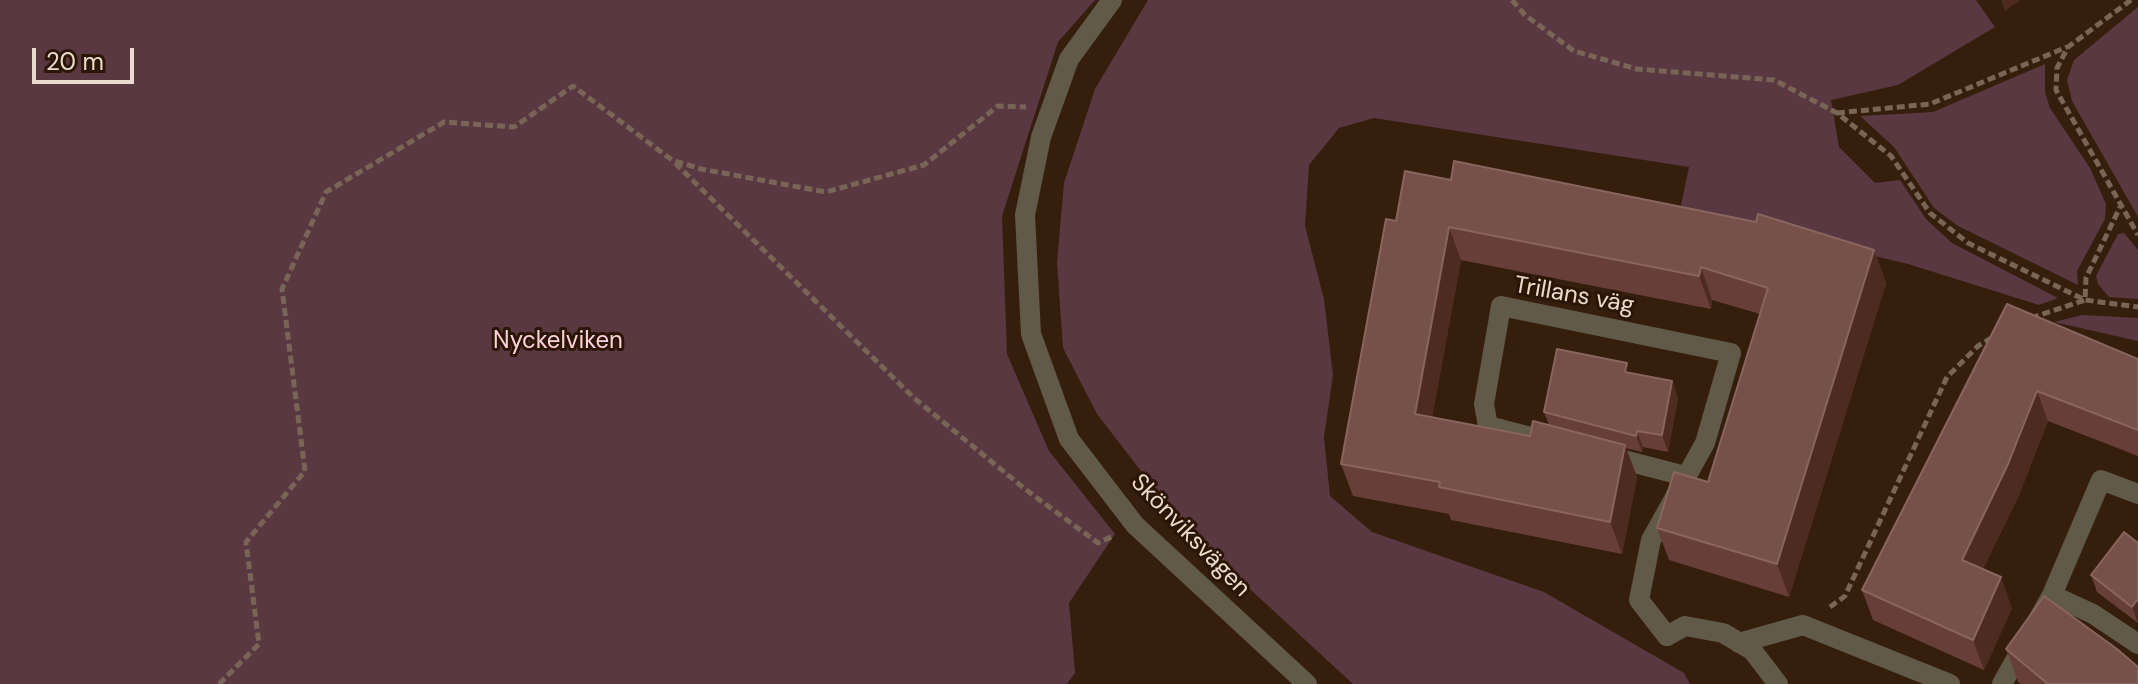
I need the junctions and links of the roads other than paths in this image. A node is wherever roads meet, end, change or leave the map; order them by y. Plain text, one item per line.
1 (1112, 0) edge
2 (1564, 445) edge
3 (1594, 453) edge
4 (1685, 476) junction
5 (2138, 494) edge
6 (2052, 595) junction
7 (1739, 643) junction
8 (2138, 644) edge
9 (1307, 684) edge
10 (1778, 684) edge
11 (1950, 684) edge
12 (2002, 684) edge

1 - 9 street, Skönviksvägen
2 - 4 street, Trillans väg
3 - 4 street
4 - 7 street, Trillans väg
5 - 6 street
6 - 8 street
6 - 12 street
7 - 10 street, Trillans väg
7 - 11 street

